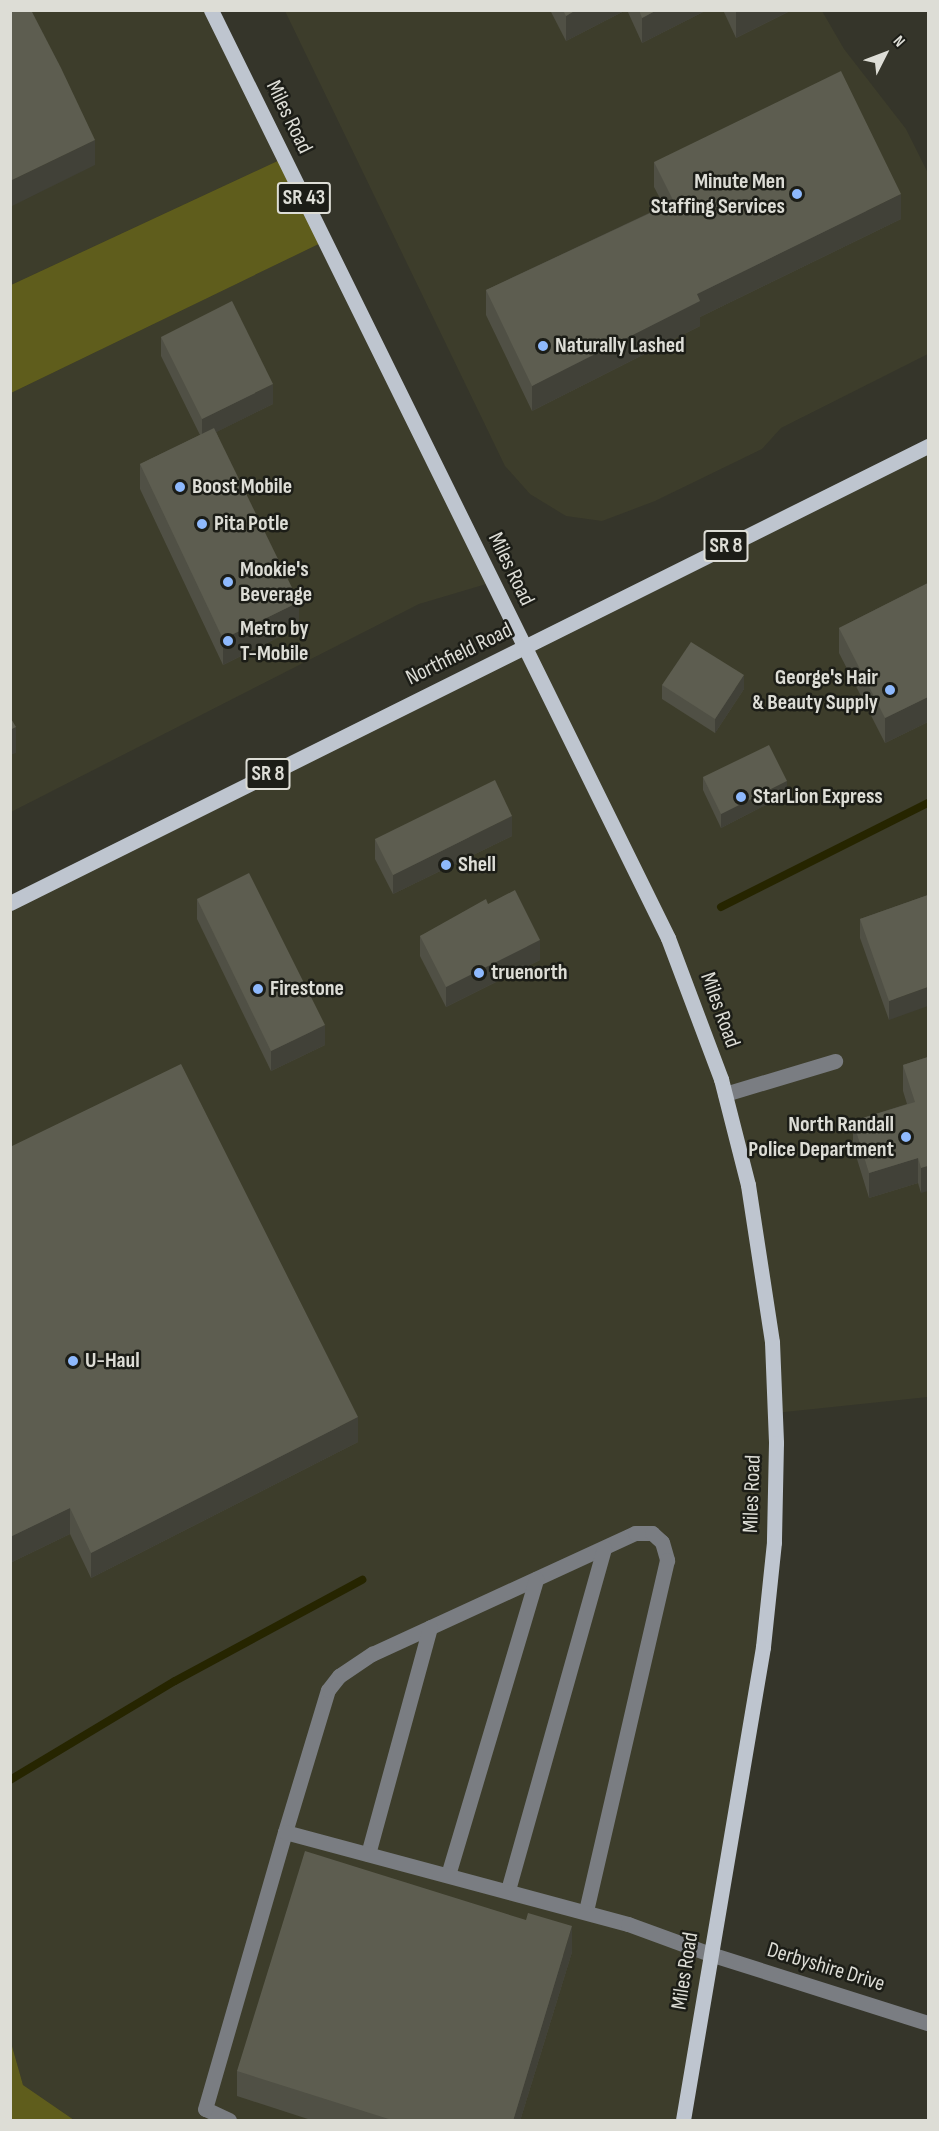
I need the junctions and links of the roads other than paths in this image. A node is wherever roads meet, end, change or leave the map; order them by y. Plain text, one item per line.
1 (212, 10) edge
2 (928, 446) edge
3 (525, 646) junction
4 (10, 903) edge
5 (835, 1061) dead end
6 (725, 1094) junction
7 (604, 1548) junction
8 (536, 1579) junction
9 (430, 1627) junction
10 (285, 1832) junction
11 (368, 1854) junction
12 (448, 1875) junction
13 (508, 1890) junction
14 (586, 1912) junction
15 (710, 1954) junction
16 (928, 2023) edge
17 (229, 2121) edge
18 (683, 2121) edge

1 - 3 main road, Miles Road / SR 43
2 - 3 main road, Northfield Road / SR 8
3 - 4 main road, Northfield Road / SR 8
3 - 6 main road, Miles Road
5 - 6 street
6 - 15 main road, Miles Road
7 - 8 street
7 - 13 street
7 - 14 street
8 - 9 street
8 - 12 street
9 - 10 street
9 - 11 street
10 - 11 street, Derbyshire Drive
10 - 17 street
11 - 12 street, Derbyshire Drive
12 - 13 street, Derbyshire Drive
13 - 14 street, Derbyshire Drive
14 - 15 street, Derbyshire Drive
15 - 16 street, Derbyshire Drive
15 - 18 main road, Miles Road

